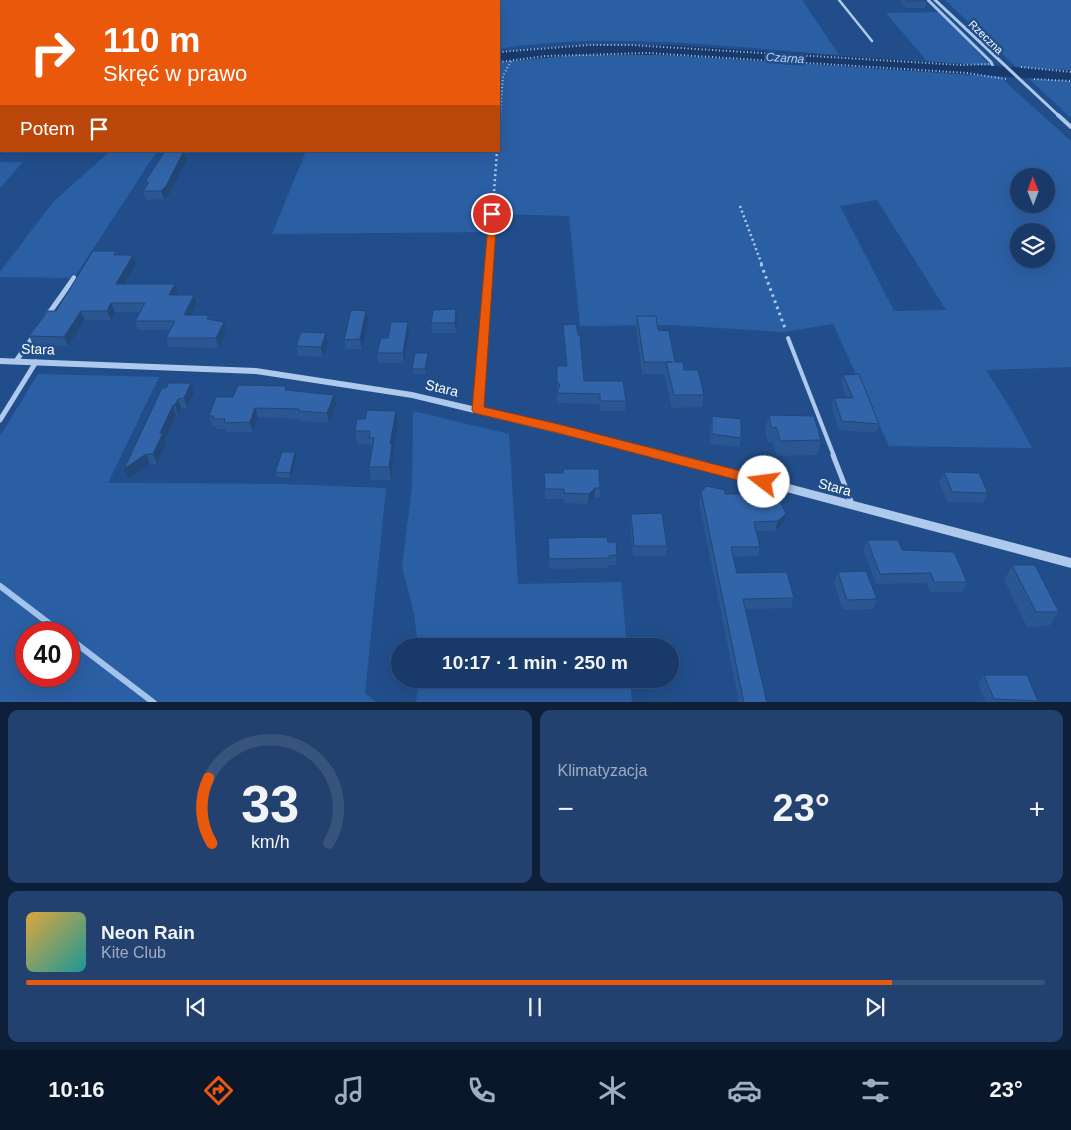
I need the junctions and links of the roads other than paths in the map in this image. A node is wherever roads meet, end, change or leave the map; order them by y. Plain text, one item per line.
1 (839, 0) edge
2 (935, 0) edge
3 (872, 41) dead end
4 (1071, 127) edge
5 (492, 214) road end
6 (74, 278) edge
7 (42, 324) edge
8 (37, 331) edge
9 (788, 338) road end
10 (0, 361) edge
11 (16, 362) junction
12 (36, 362) junction
13 (478, 410) junction
14 (0, 420) edge
15 (853, 506) junction
16 (1071, 563) edge

1 - 3 lane
2 - 4 street, Rzeczna
5 - 13 lane
6 - 7 street
8 - 11 street
9 - 15 lane
10 - 11 street, Stara
11 - 12 street, Stara
12 - 13 street, Stara
12 - 14 street
13 - 15 street, Stara
15 - 16 street, Stara

